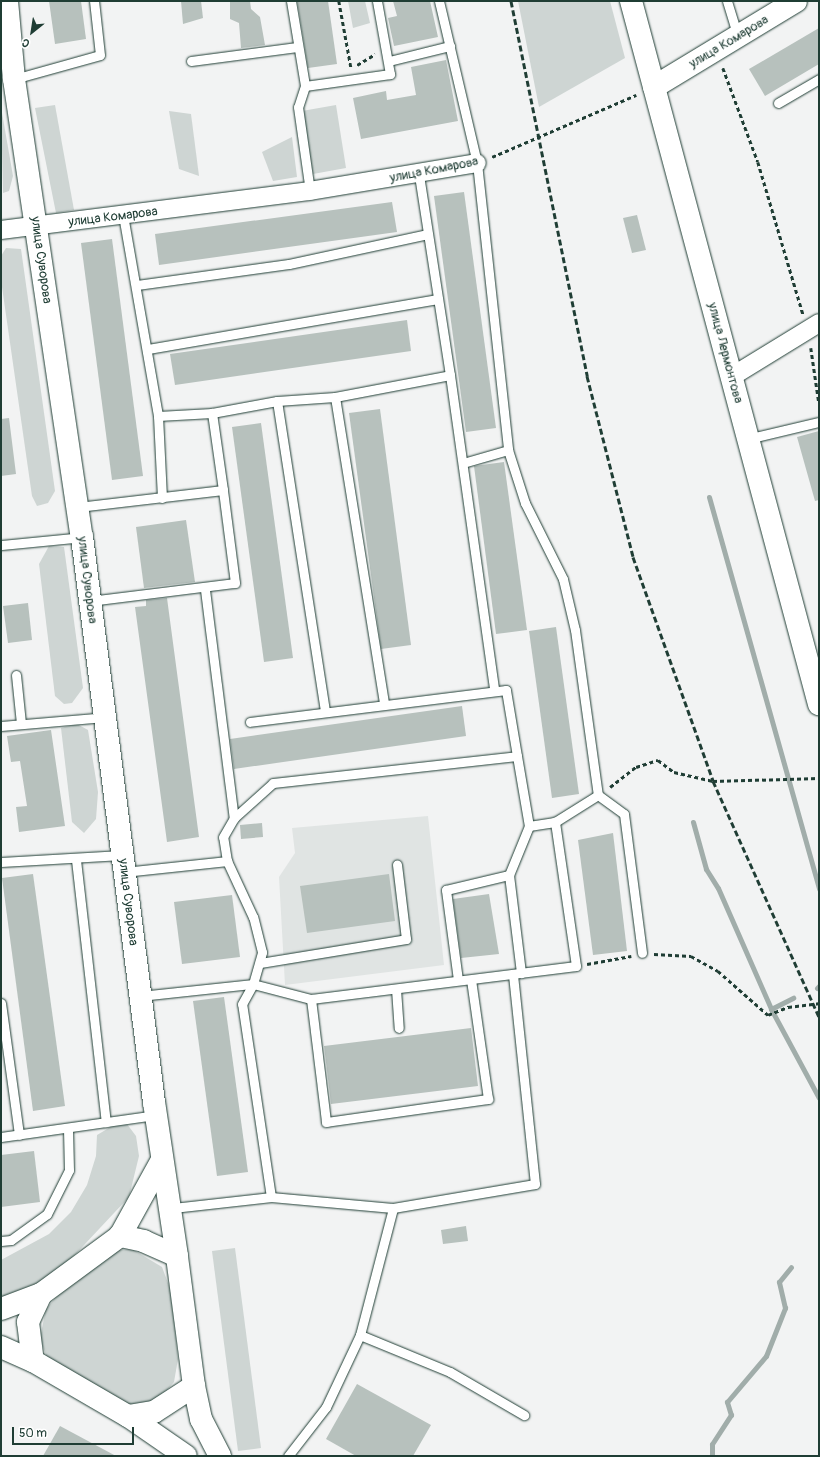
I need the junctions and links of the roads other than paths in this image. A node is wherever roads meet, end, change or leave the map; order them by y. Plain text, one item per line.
1 (7, 1) edge
2 (94, 1) edge
3 (291, 1) edge
4 (377, 1) edge
5 (439, 1) edge
6 (631, 1) edge
7 (727, 1) edge
8 (796, 1) edge
9 (738, 37) junction
10 (450, 46) junction
11 (297, 47) junction
12 (191, 61) dead end
13 (389, 61) junction
14 (14, 79) junction
15 (819, 79) edge
16 (305, 86) junction
17 (654, 87) junction
18 (778, 103) dead end
19 (477, 163) junction
20 (420, 175) junction
21 (310, 191) junction
22 (123, 216) junction
23 (36, 226) junction
24 (1, 230) edge
25 (428, 234) junction
26 (137, 285) junction
27 (438, 299) junction
28 (814, 327) edge
29 (148, 349) junction
30 (450, 375) junction
31 (731, 377) junction
32 (335, 397) junction
33 (278, 401) junction
34 (212, 413) junction
35 (158, 416) junction
36 (819, 422) edge
37 (747, 438) junction
38 (508, 450) junction
39 (463, 463) junction
40 (222, 490) junction
41 (162, 498) junction
42 (78, 507) junction
43 (82, 536) junction
44 (1, 545) edge
45 (205, 590) junction
46 (90, 601) junction
47 (16, 676) dead end
48 (494, 690) junction
49 (384, 704) junction
50 (819, 704) edge
51 (325, 711) junction
52 (106, 717) junction
53 (250, 722) dead end
54 (20, 723) junction
55 (1, 726) edge
56 (517, 756) junction
57 (598, 796) junction
58 (234, 818) junction
59 (555, 822) junction
60 (529, 826) junction
61 (76, 860) junction
62 (227, 861) junction
63 (1, 862) edge
64 (123, 863) junction
65 (397, 864) dead end
66 (508, 875) junction
67 (642, 953) road end
68 (260, 963) junction
69 (517, 974) junction
70 (458, 980) junction
71 (471, 980) junction
72 (253, 984) junction
73 (396, 989) junction
74 (140, 996) junction
75 (311, 999) junction
76 (1, 1003) edge
77 (399, 1028) dead end
78 (156, 1115) junction
79 (106, 1122) junction
80 (68, 1128) junction
81 (19, 1135) junction
82 (1, 1136) edge
83 (162, 1160) junction
84 (271, 1197) junction
85 (172, 1208) junction
86 (393, 1208) junction
87 (120, 1236) junction
88 (1, 1241) edge
89 (177, 1256) junction
90 (41, 1294) junction
91 (1, 1309) edge
92 (360, 1335) junction
93 (1, 1347) edge
94 (33, 1361) junction
95 (194, 1386) junction
96 (524, 1415) dead end
97 (128, 1416) junction
98 (186, 1456) edge
99 (220, 1456) edge
100 (288, 1456) edge

1 - 14 main road, улица Суворова
2 - 14 lane
3 - 11 lane
4 - 13 lane
5 - 10 lane
6 - 17 main road, улица Лермонтова
7 - 9 lane
8 - 9 main road, улица Комарова
9 - 17 main road, улица Комарова
10 - 13 lane
10 - 19 lane
11 - 12 lane
11 - 16 lane
13 - 16 lane
14 - 23 main road, улица Суворова
15 - 18 lane
16 - 21 lane
17 - 31 main road, улица Лермонтова
19 - 20 street, улица Комарова
19 - 38 lane
20 - 21 street, улица Комарова
20 - 25 lane
21 - 22 street, улица Комарова
22 - 23 street, улица Комарова
22 - 26 lane
23 - 24 street, улица Комарова
23 - 42 main road, улица Суворова
25 - 26 lane
25 - 27 lane
26 - 29 lane
27 - 29 lane
27 - 30 lane
28 - 31 street
29 - 35 lane
30 - 32 lane
30 - 39 lane
31 - 37 main road, улица Лермонтова
32 - 33 lane
32 - 49 lane
33 - 34 lane
33 - 51 lane
34 - 35 lane
34 - 40 lane
35 - 41 lane
36 - 37 lane
37 - 50 main road, улица Лермонтова
38 - 39 lane
38 - 57 lane
39 - 48 lane
40 - 41 lane
40 - 45 lane
41 - 42 lane
42 - 43 main road, улица Суворова
43 - 44 lane
43 - 46 main road, улица Суворова
45 - 46 lane
45 - 58 lane
46 - 52 main road, улица Суворова
47 - 54 lane
48 - 49 lane
48 - 56 lane
49 - 51 lane
51 - 53 lane
52 - 54 lane
52 - 64 main road, улица Суворова
54 - 55 lane
56 - 58 lane
56 - 60 lane
57 - 59 lane
57 - 67 lane
58 - 62 lane
59 - 60 lane
59 - 69 lane
60 - 66 lane
61 - 63 lane
61 - 64 lane
61 - 79 lane
62 - 64 lane
62 - 68 lane
64 - 74 main road, улица Суворова
65 - 68 lane
66 - 69 lane
66 - 70 lane
68 - 72 lane
69 - 71 lane
69 - 86 lane
70 - 71 lane
70 - 73 lane
71 - 75 lane
72 - 74 lane
72 - 75 lane
72 - 84 lane
73 - 75 lane
73 - 77 lane
74 - 78 main road, улица Суворова
76 - 81 lane
78 - 79 lane
78 - 83 main road, улица Суворова
79 - 80 lane
80 - 81 lane
80 - 88 lane
81 - 82 lane
83 - 85 main road, улица Суворова
83 - 87 main road
84 - 85 lane
84 - 86 lane
85 - 89 main road, улица Суворова
86 - 92 lane
87 - 89 main road
87 - 90 main road
89 - 95 main road, улица Суворова
90 - 91 main road
90 - 94 main road
92 - 96 lane
92 - 100 lane
93 - 94 main road
94 - 97 main road
95 - 97 main road
95 - 99 main road, улица Суворова
97 - 98 main road

